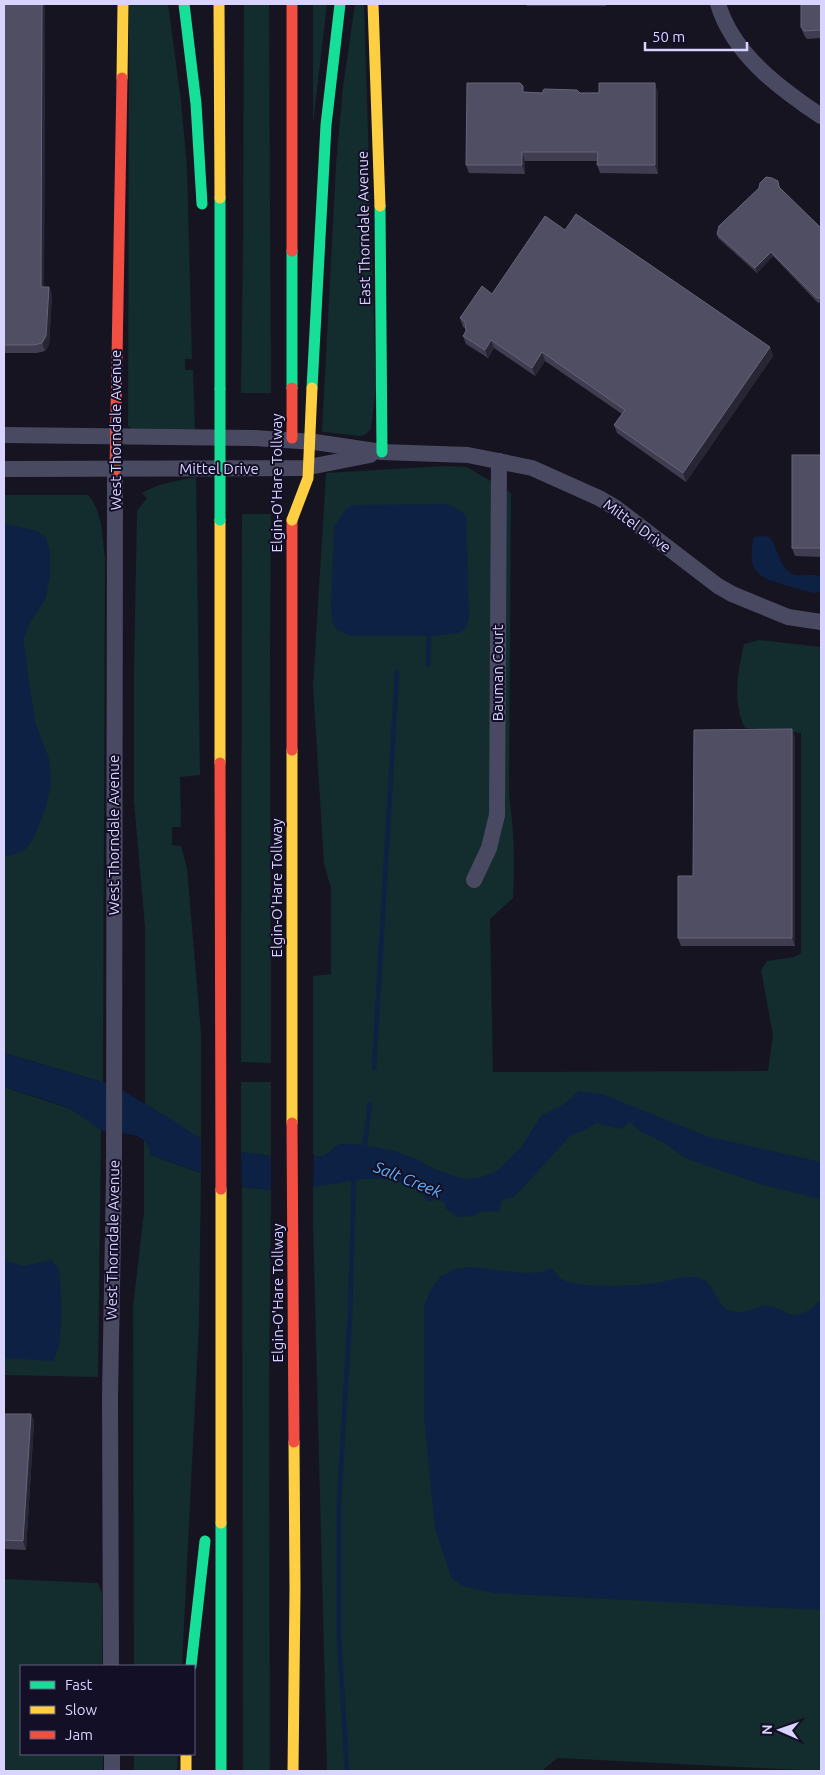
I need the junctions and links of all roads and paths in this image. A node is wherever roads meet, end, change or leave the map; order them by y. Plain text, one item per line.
1 (123, 4) edge
2 (184, 4) edge
3 (219, 4) edge
4 (292, 4) edge
5 (340, 4) edge
6 (373, 4) edge
7 (718, 4) edge
8 (821, 116) edge
9 (202, 217) dead end
10 (208, 321) dead end
11 (220, 362) junction
12 (4, 435) edge
13 (115, 436) junction
14 (382, 452) junction
15 (499, 461) junction
16 (4, 469) edge
17 (115, 470) junction
18 (292, 520) junction
19 (821, 622) edge
20 (474, 880) dead end
21 (220, 1396) junction
22 (210, 1491) dead end
23 (206, 1530) dead end
24 (295, 1588) junction
25 (112, 1665) edge
26 (191, 1665) edge
27 (305, 1723) dead end
28 (112, 1755) edge
29 (186, 1755) edge
30 (112, 1771) edge
31 (186, 1771) edge
32 (221, 1771) edge
33 (293, 1771) edge

1 - 13 main road, West Thorndale Avenue
2 - 9 main road
3 - 11 main road
4 - 18 main road, Elgin-O'Hare Tollway, bridge
5 - 18 main road, bridge
6 - 14 main road, East Thorndale Avenue
7 - 8 street
10 - 11 main road
11 - 21 main road, bridge
12 - 13 street, Mittel Drive
13 - 14 street, Mittel Drive
13 - 17 main road, West Thorndale Avenue
14 - 15 street, Mittel Drive
14 - 17 street, Mittel Drive
15 - 19 street, Mittel Drive
15 - 20 street, Bauman Court
16 - 17 street, Mittel Drive
17 - 25 street, West Thorndale Avenue
18 - 24 main road, Elgin-O'Hare Tollway
21 - 22 main road
21 - 32 main road
23 - 26 main road
24 - 27 main road
24 - 33 main road, Elgin-O'Hare Tollway
28 - 30 street
29 - 31 main road

